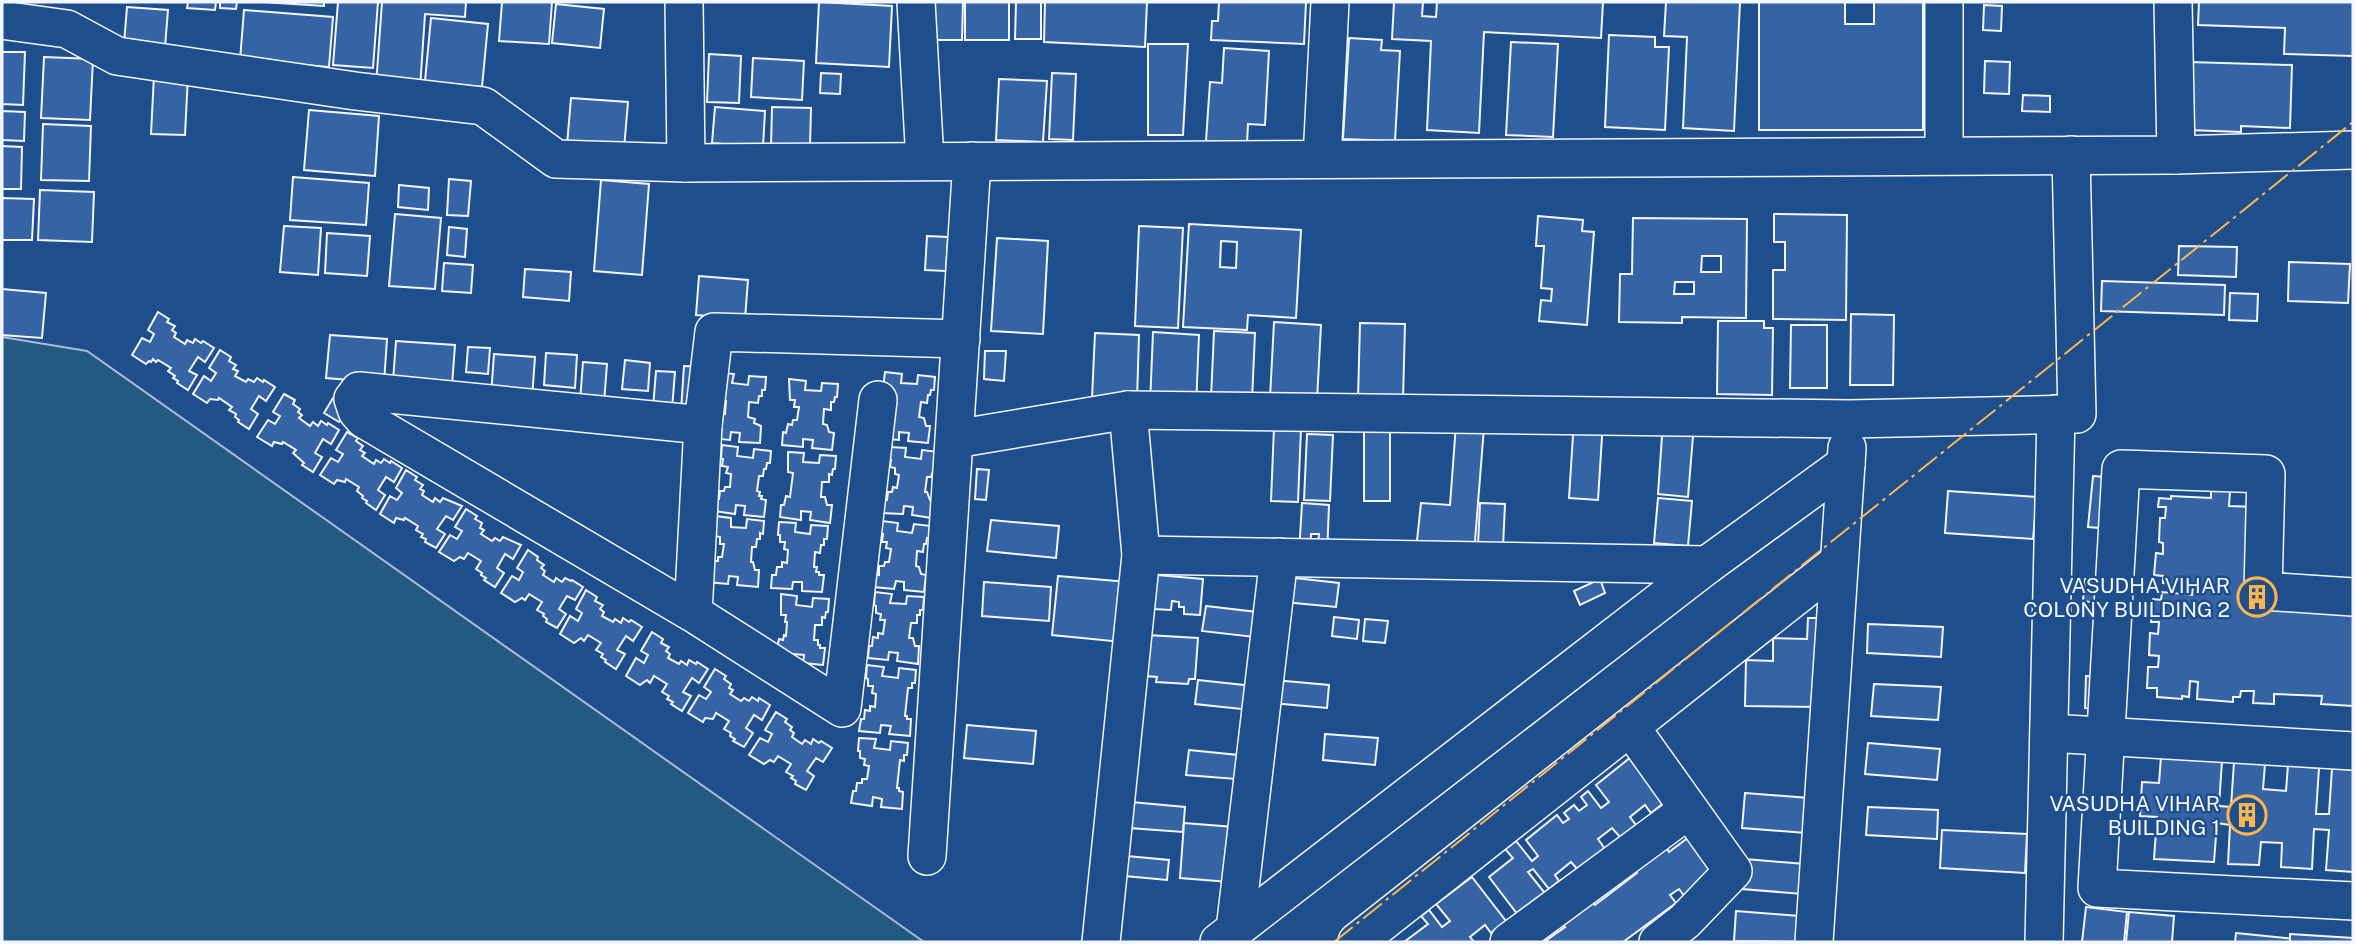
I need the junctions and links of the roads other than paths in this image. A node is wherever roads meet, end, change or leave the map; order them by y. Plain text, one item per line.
1 (684, 2) edge
2 (916, 2) edge
3 (1330, 2) edge
4 (1944, 2) edge
5 (2173, 2) edge
6 (2, 20) edge
7 (2353, 150) edge
8 (2071, 155) junction
9 (2176, 155) junction
10 (1944, 156) junction
11 (1322, 159) junction
12 (925, 161) junction
13 (972, 162) junction
14 (686, 163) junction
15 (961, 339) junction
16 (878, 400) dead end
17 (1128, 410) junction
18 (2056, 414) junction
19 (1849, 419) junction
20 (703, 425) junction
21 (955, 439) junction
22 (1846, 464) junction
23 (1141, 555) junction
24 (1279, 557) junction
25 (1839, 562) junction
26 (1707, 565) junction
27 (2353, 597) edge
28 (694, 613) junction
29 (1631, 728) junction
30 (2049, 733) junction
31 (2105, 735) junction
32 (2353, 751) edge
33 (1688, 810) junction
34 (927, 856) dead end
35 (2353, 901) edge
36 (1675, 935) edge
37 (1227, 936) edge
38 (1101, 942) edge
39 (1357, 942) edge
40 (1509, 942) edge
41 (1814, 942) edge
42 (2044, 942) edge

1 - 14 street
2 - 12 street
3 - 11 street
4 - 10 street
5 - 9 street
6 - 14 street
7 - 9 street
8 - 9 street
8 - 10 street
8 - 18 street
10 - 11 street
11 - 13 street
12 - 13 street
12 - 14 street
13 - 15 street
15 - 20 street
15 - 21 street
16 - 28 street
17 - 19 street
17 - 21 street
17 - 23 street
18 - 19 street
18 - 30 street
19 - 22 street
20 - 28 street
20 - 28 street
21 - 34 street
22 - 25 street
22 - 26 street
23 - 24 street
23 - 38 street
24 - 26 street
24 - 37 street
25 - 29 street
25 - 41 street
26 - 37 street
27 - 31 street
29 - 33 street
29 - 39 street
30 - 31 street
30 - 42 street
31 - 32 street
31 - 35 street
33 - 36 street
33 - 40 street

